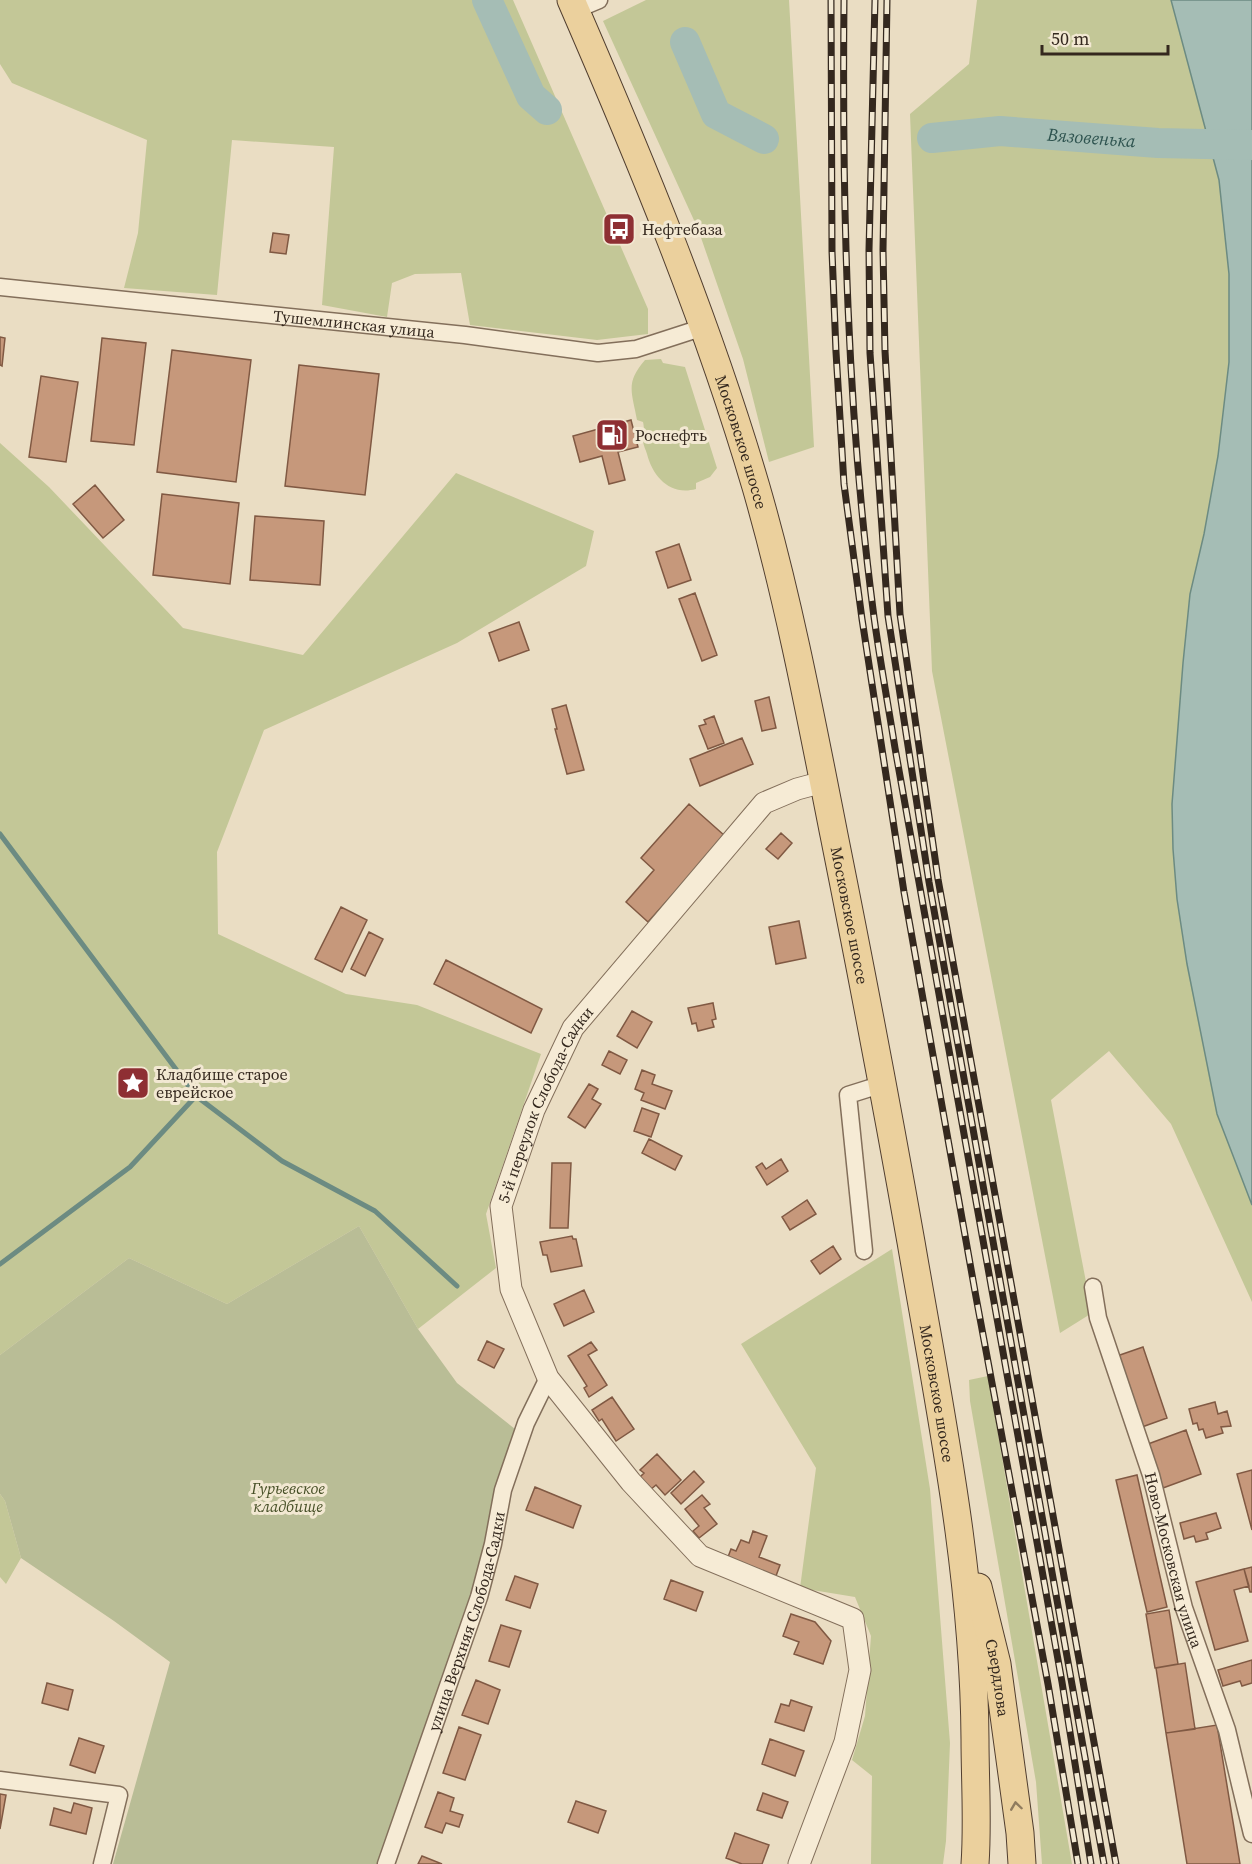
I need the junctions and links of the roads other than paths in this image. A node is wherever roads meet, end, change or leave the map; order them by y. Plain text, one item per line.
1 (582, 3) edge
2 (0, 287) edge
3 (704, 327) junction
4 (824, 782) junction
5 (883, 1084) junction
6 (864, 1251) dead end
7 (1093, 1287) dead end
8 (548, 1378) junction
9 (955, 1495) junction
10 (975, 1737) junction
11 (0, 1780) edge
12 (1252, 1834) edge
13 (102, 1864) edge
14 (387, 1864) edge
15 (799, 1864) edge
16 (958, 1864) edge
17 (975, 1864) edge
18 (1022, 1864) edge

1 - 3 main road, Московское шоссе
2 - 3 street, Тушемлинская улица
3 - 4 main road, Московское шоссе
4 - 5 main road, Московское шоссе
4 - 8 street, 5-й переулок Слобода-Садки
5 - 6 street
5 - 9 main road, Московское шоссе
7 - 12 street, Ново-Московская улица
8 - 14 street, улица Верхняя Слобода-Садки
8 - 15 street, 5-й переулок Слобода-Садки
9 - 10 main road, Московское шоссе
18 -> 9 main road, Свердлова
10 - 16 main road
10 - 17 main road, Московское шоссе
11 - 13 street

